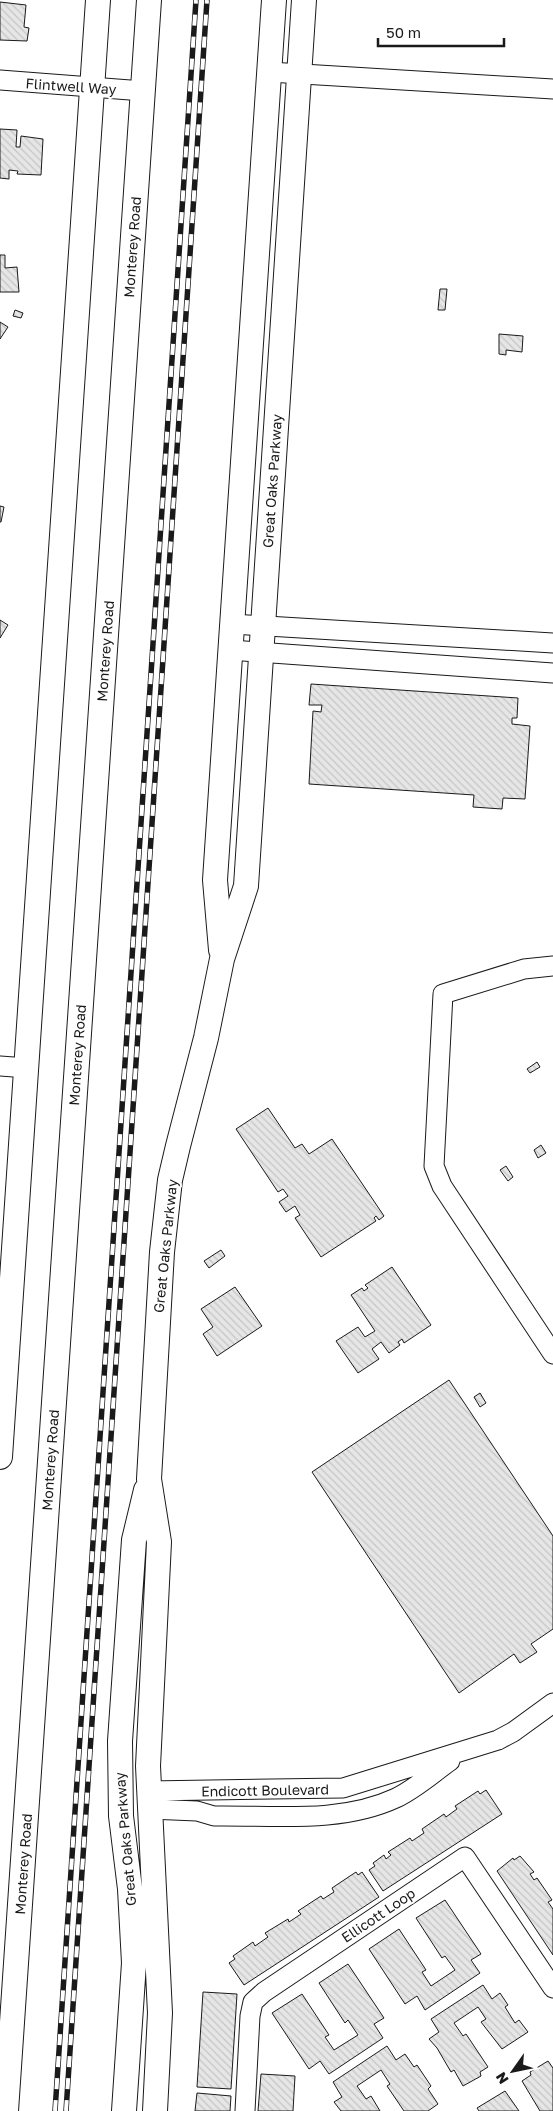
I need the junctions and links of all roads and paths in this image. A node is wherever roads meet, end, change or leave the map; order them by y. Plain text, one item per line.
1 (98, 0) edge
2 (149, 0) edge
3 (274, 0) edge
4 (304, 0) edge
5 (269, 72) junction
6 (300, 74) junction
7 (0, 80) edge
8 (92, 88) junction
9 (553, 89) edge
10 (143, 92) junction
11 (232, 624) junction
12 (263, 625) junction
13 (553, 643) edge
14 (230, 650) junction
15 (261, 653) junction
16 (553, 673) edge
17 (222, 959) junction
18 (553, 966) edge
19 (0, 1066) edge
20 (27, 1068) junction
21 (553, 1354) edge
22 (0, 1457) edge
23 (149, 1479) junction
24 (553, 1703) edge
25 (120, 1741) junction
26 (466, 1750) junction
27 (251, 1791) junction
28 (148, 1800) junction
29 (252, 1816) junction
30 (553, 1988) edge
31 (6, 2111) edge
32 (124, 2111) edge
33 (155, 2111) edge
34 (246, 2111) edge

1 - 8 main road
2 - 10 main road, Monterey Road
3 - 5 main road, Great Oaks Parkway
4 - 6 main road, Great Oaks Parkway
5 - 6 street
5 - 11 main road, Great Oaks Parkway
6 - 9 street
6 - 12 main road, Great Oaks Parkway
7 - 8 street, Flintwell Way
8 - 10 street, Flintwell Way
8 - 20 main road
10 - 31 main road, Monterey Road
11 - 12 street
11 - 14 main road, Great Oaks Parkway
12 - 13 street
12 - 15 main road, Great Oaks Parkway
14 - 15 street
14 - 17 main road, Great Oaks Parkway
15 - 16 street
15 - 17 main road, Great Oaks Parkway
17 - 23 main road, Great Oaks Parkway
18 - 21 street
19 - 20 street
20 - 22 main road
23 - 25 main road, Great Oaks Parkway
23 - 28 main road, Great Oaks Parkway
24 - 26 street, Endicott Boulevard
25 - 28 main road
25 - 32 main road, Great Oaks Parkway
26 - 27 street, Endicott Boulevard
26 - 29 street, Endicott Boulevard
27 - 28 street, Endicott Boulevard
27 - 29 street
28 - 29 street, Endicott Boulevard
28 - 33 main road, Great Oaks Parkway
30 - 34 street, Ellicott Loop

